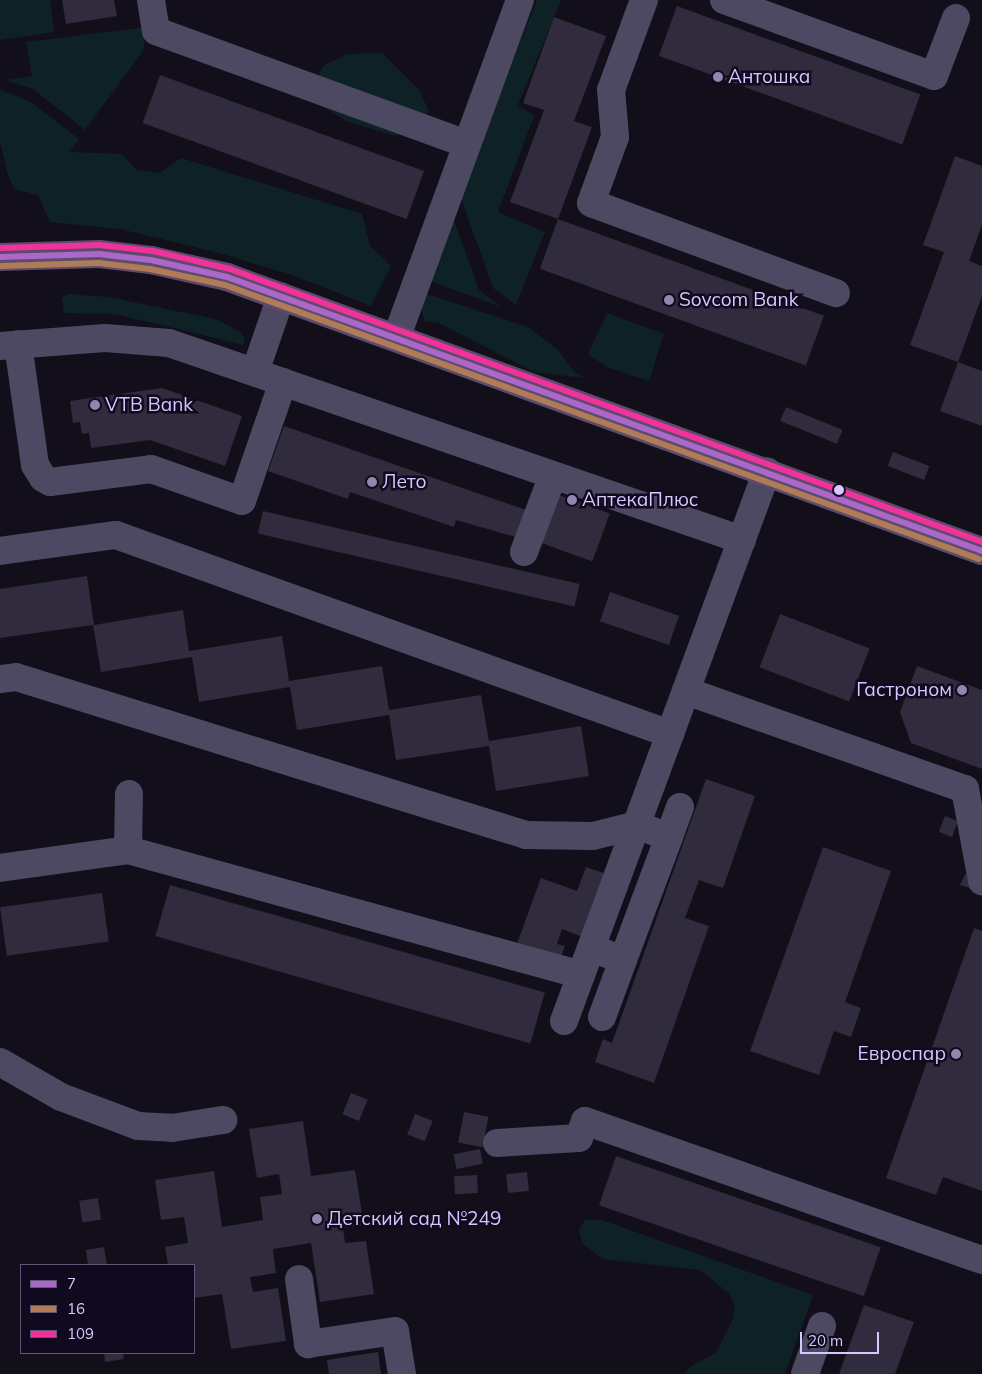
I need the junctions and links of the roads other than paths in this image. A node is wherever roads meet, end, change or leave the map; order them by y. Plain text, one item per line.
1 (151, 0) edge
2 (520, 0) edge
3 (644, 0) edge
4 (724, 0) edge
5 (956, 18) dead end
6 (467, 144) junction
7 (0, 257) edge
8 (836, 293) dead end
9 (281, 296) junction
10 (397, 336) junction
11 (5, 345) edge
12 (255, 372) junction
13 (283, 382) junction
14 (767, 471) junction
15 (553, 475) junction
16 (742, 540) junction
17 (0, 551) edge
18 (982, 551) edge
19 (524, 552) dead end
20 (0, 679) edge
21 (686, 691) junction
22 (670, 734) junction
23 (129, 794) dead end
24 (680, 807) dead end
25 (637, 825) junction
26 (669, 837) junction
27 (128, 850) junction
28 (0, 868) edge
29 (982, 882) edge
30 (591, 948) junction
31 (623, 960) junction
32 (581, 975) junction
33 (602, 1017) dead end
34 (564, 1021) dead end
35 (0, 1062) edge
36 (223, 1120) dead end
37 (498, 1144) dead end
38 (982, 1260) edge
39 (298, 1279) dead end
40 (822, 1326) dead end
41 (402, 1374) edge
42 (805, 1374) edge

1 - 6 lane
2 - 6 lane
3 - 8 lane
4 - 5 lane
6 - 10 lane
7 - 9 main road
9 - 10 main road
9 - 12 lane
10 - 14 main road
11 - 12 lane
11 - 13 lane
12 - 13 lane
13 - 15 lane
14 - 16 lane
14 - 18 main road
15 - 16 lane
15 - 19 lane
16 - 21 lane
17 - 22 lane
20 - 25 lane
21 - 22 lane
21 - 29 lane
22 - 25 lane
23 - 27 lane
24 - 26 lane
25 - 26 lane
25 - 30 lane
26 - 31 lane
27 - 28 lane
27 - 32 lane
30 - 31 lane
30 - 32 lane
31 - 33 lane
32 - 34 lane
35 - 36 lane
37 - 38 lane
39 - 41 lane
40 - 42 lane

